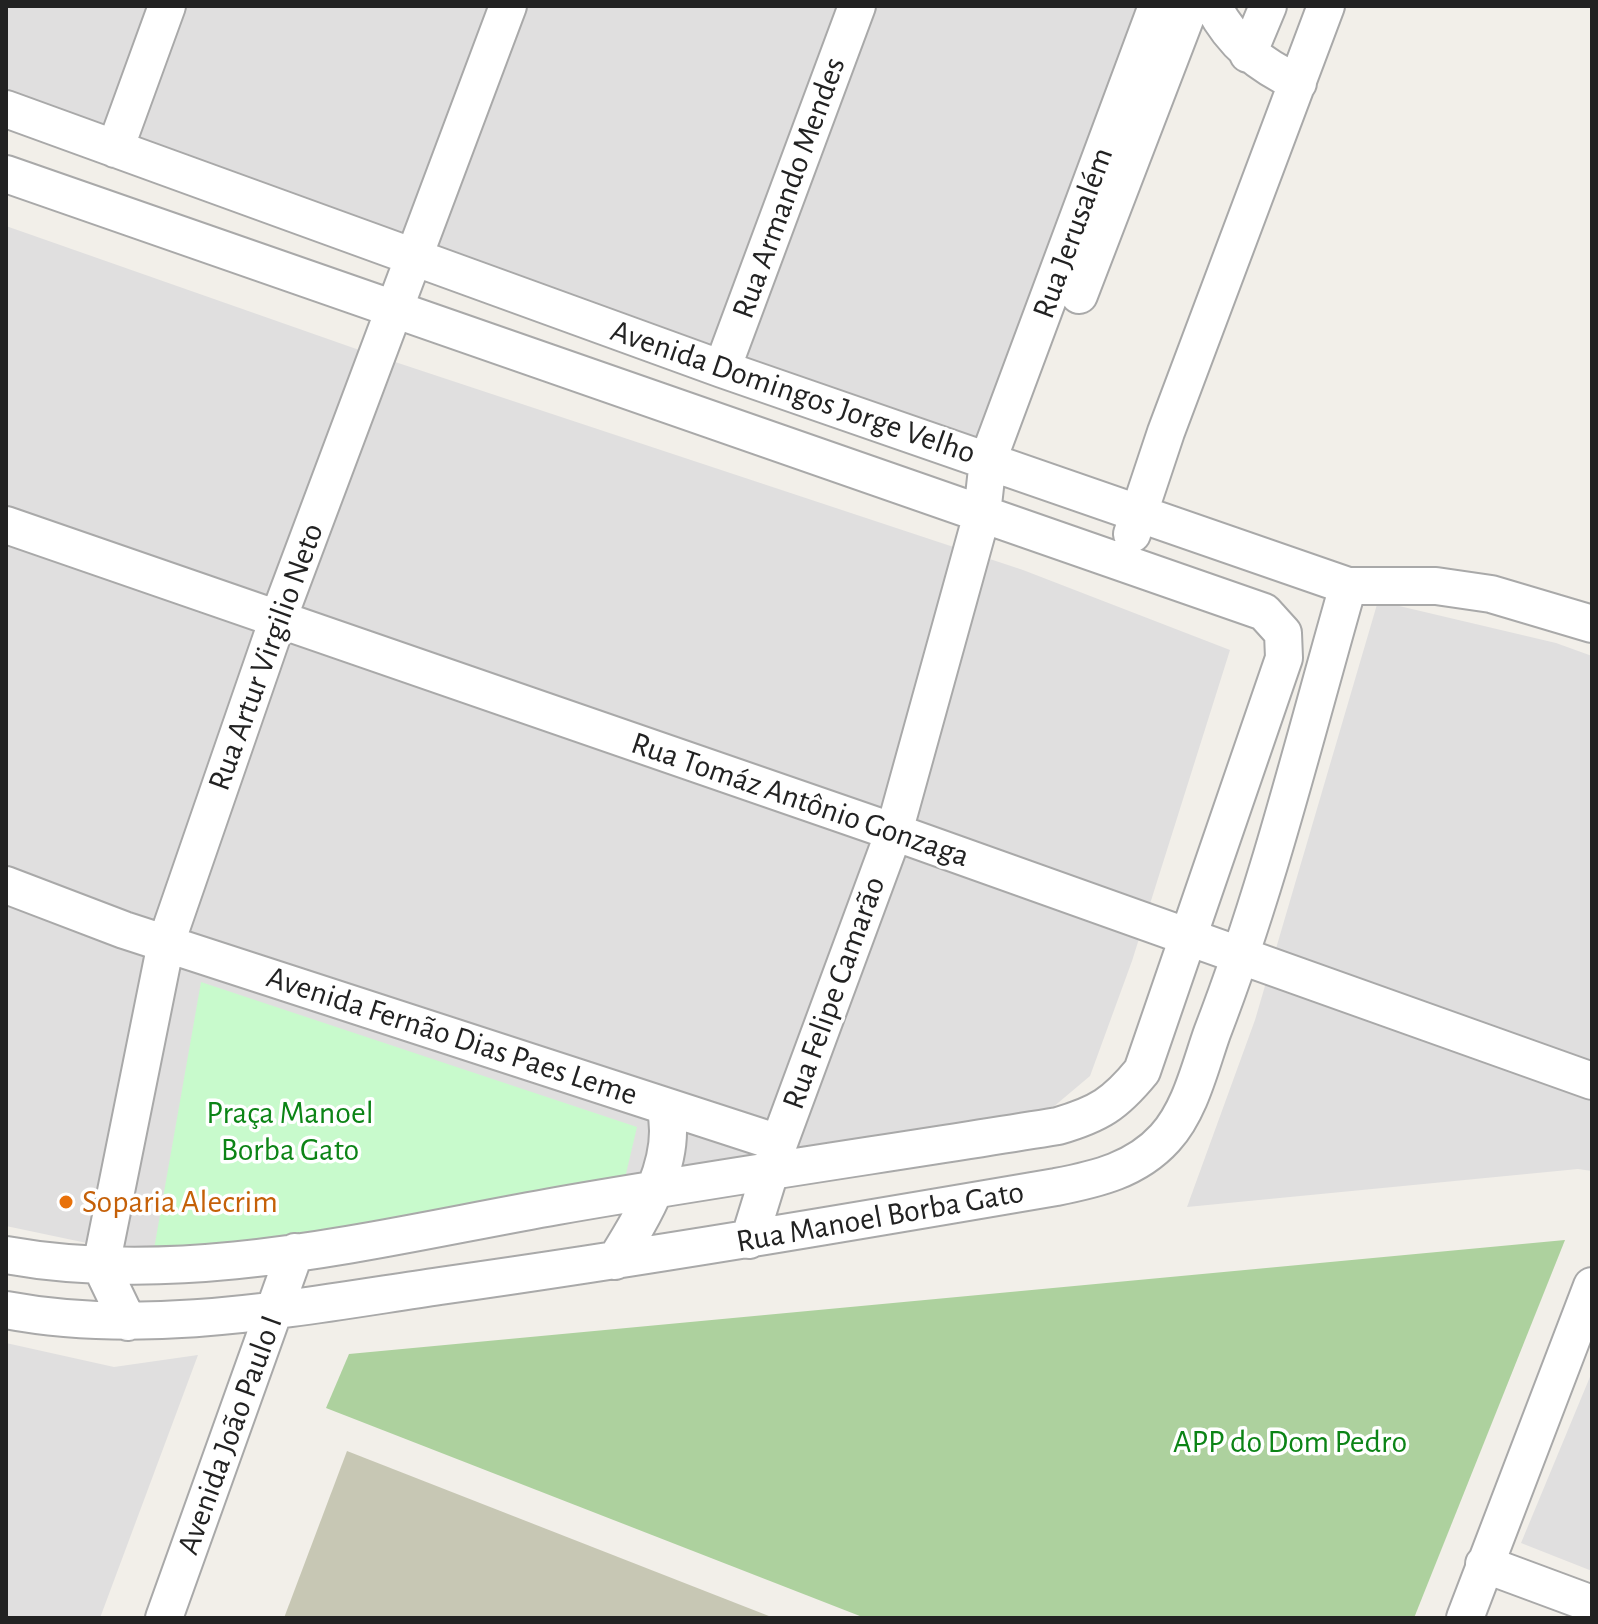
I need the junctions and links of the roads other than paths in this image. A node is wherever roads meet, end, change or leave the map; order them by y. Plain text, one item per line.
1 (167, 6) edge
2 (508, 6) edge
3 (857, 6) edge
4 (1157, 6) edge
5 (1190, 6) edge
6 (1213, 6) edge
7 (1268, 6) edge
8 (1326, 6) edge
9 (1248, 54) junction
10 (1298, 83) junction
11 (6, 109) edge
12 (115, 149) junction
13 (6, 174) edge
14 (415, 256) junction
15 (1079, 295) dead end
16 (392, 311) junction
17 (722, 369) junction
18 (988, 460) junction
19 (1139, 512) junction
20 (982, 514) junction
21 (6, 525) edge
22 (1124, 562) junction
23 (1348, 586) junction
24 (278, 619) junction
25 (1592, 624) edge
26 (1283, 633) joint
27 (894, 832) junction
28 (6, 885) edge
29 (6, 909) edge
30 (124, 930) junction
31 (1190, 938) junction
32 (166, 943) junction
33 (1242, 955) junction
34 (1592, 1081) edge
35 (665, 1107) junction
36 (774, 1158) junction
37 (654, 1191) junction
38 (749, 1240) junction
39 (295, 1252) junction
40 (6, 1255) edge
41 (615, 1261) junction
42 (101, 1266) junction
43 (1592, 1286) edge
44 (6, 1310) edge
45 (274, 1311) junction
46 (128, 1322) junction
47 (1578, 1364) edge
48 (1484, 1564) junction
49 (1592, 1604) edge
50 (164, 1618) edge
51 (1465, 1618) edge

1 - 12 street
2 - 14 street, Rua Artur Virgilio Neto
3 - 17 street, Rua Armando Mendes
4 - 18 street, Rua Jerusalém
5 - 15 street
6 - 9 street
7 - 9 street
8 - 10 street
9 - 10 street
10 - 19 street
11 - 12 street, Avenida Domingos Jorge Velho
12 - 14 street, Avenida Domingos Jorge Velho
13 - 16 street, Avenida Domingos Jorge Velho
14 - 16 street, Rua Artur Virgilio Neto
14 - 17 street, Avenida Domingos Jorge Velho
16 - 20 street, Avenida Domingos Jorge Velho
16 - 24 street, Rua Artur Virgilio Neto
17 - 18 street, Avenida Domingos Jorge Velho
18 - 19 street, Avenida Domingos Jorge Velho
18 - 20 street, Rua Jerusalém
19 - 22 street
19 - 23 street, Avenida Domingos Jorge Velho
20 - 22 street, Avenida Domingos Jorge Velho
20 - 27 street, Rua Felipe Camarão
21 - 24 street, Rua Tomáz Antônio Gonzaga
22 - 26 street, Avenida Domingos Jorge Velho
23 - 25 street, Avenida Domingos Jorge Velho
23 - 33 street, Rua Manoel Borba Gato
24 - 27 street, Rua Tomáz Antônio Gonzaga
24 - 32 street, Rua Artur Virgilio Neto
26 - 31 street, Rua Manoel Borba Gato
27 - 31 street, Rua Tomáz Antônio Gonzaga
27 - 36 street, Rua Felipe Camarão
28 - 30 street, Avenida Fernão Dias Paes Leme
29 - 30 street, Avenida Fernão Dias Paes Leme
30 - 32 street, Avenida Fernão Dias Paes Leme
31 - 33 street, Rua Tomáz Antônio Gonzaga
31 - 36 street, Rua Manoel Borba Gato
32 - 35 street, Avenida Fernão Dias Paes Leme
32 - 42 street, Rua Artur Virgilio Neto
33 - 34 street, Rua Tomáz Antônio Gonzaga
33 - 38 street, Rua Manoel Borba Gato
35 - 36 street, Avenida Fernão Dias Paes Leme
35 - 37 street
36 - 37 street, Rua Manoel Borba Gato
36 - 38 street, Rua Felipe Camarão
37 - 39 street, Rua Manoel Borba Gato
37 - 41 street
38 - 41 street, Rua Manoel Borba Gato
39 - 42 street, Rua Manoel Borba Gato
39 - 45 street, Avenida João Paulo I
40 - 42 street, Rua Manoel Borba Gato
41 - 45 street, Rua Manoel Borba Gato
42 - 46 street
43 - 47 street
44 - 46 street, Rua Manoel Borba Gato
45 - 46 street, Rua Manoel Borba Gato
45 - 50 street, Avenida João Paulo I
47 - 48 street
48 - 49 street
48 - 51 street

